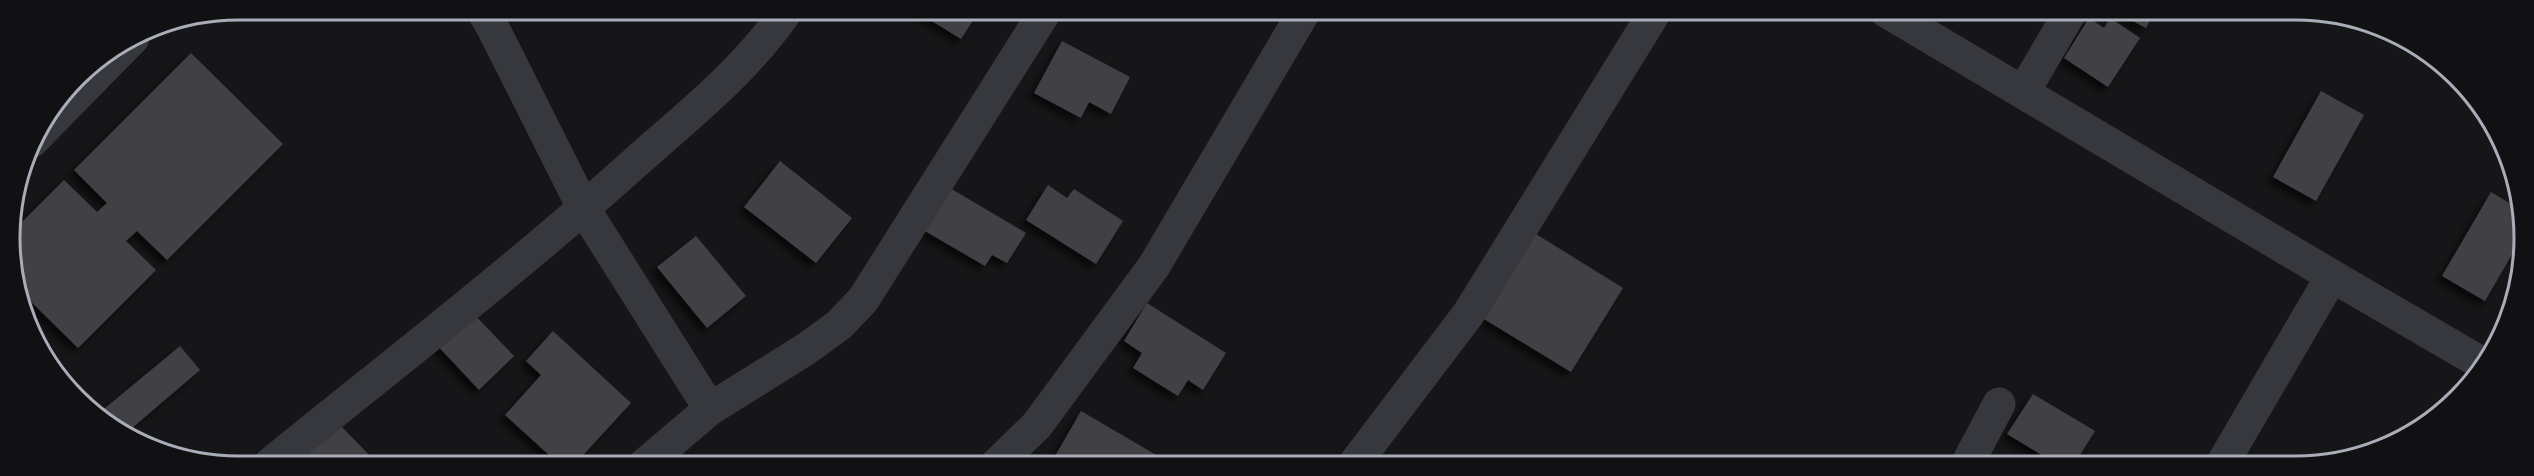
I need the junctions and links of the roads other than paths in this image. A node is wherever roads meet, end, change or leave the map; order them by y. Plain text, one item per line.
1 (496, 20) edge
2 (779, 20) edge
3 (1040, 20) edge
4 (1299, 20) edge
5 (1650, 20) edge
6 (1903, 20) edge
7 (2066, 20) edge
8 (111, 61) edge
9 (2024, 92) junction
10 (58, 115) edge
11 (584, 209) junction
12 (2332, 276) junction
13 (2477, 360) edge
14 (1999, 404) dead end
15 (710, 409) junction
16 (280, 456) edge
17 (655, 456) edge
18 (1005, 456) edge
19 (1361, 456) edge
20 (1971, 456) edge
21 (2227, 456) edge

1 - 11 street
2 - 11 street
3 - 15 street
4 - 18 street
5 - 19 street
6 - 9 street
7 - 9 street
8 - 10 street
9 - 12 street
11 - 15 street
11 - 16 street
12 - 13 street
12 - 21 street
14 - 20 street
15 - 17 street

